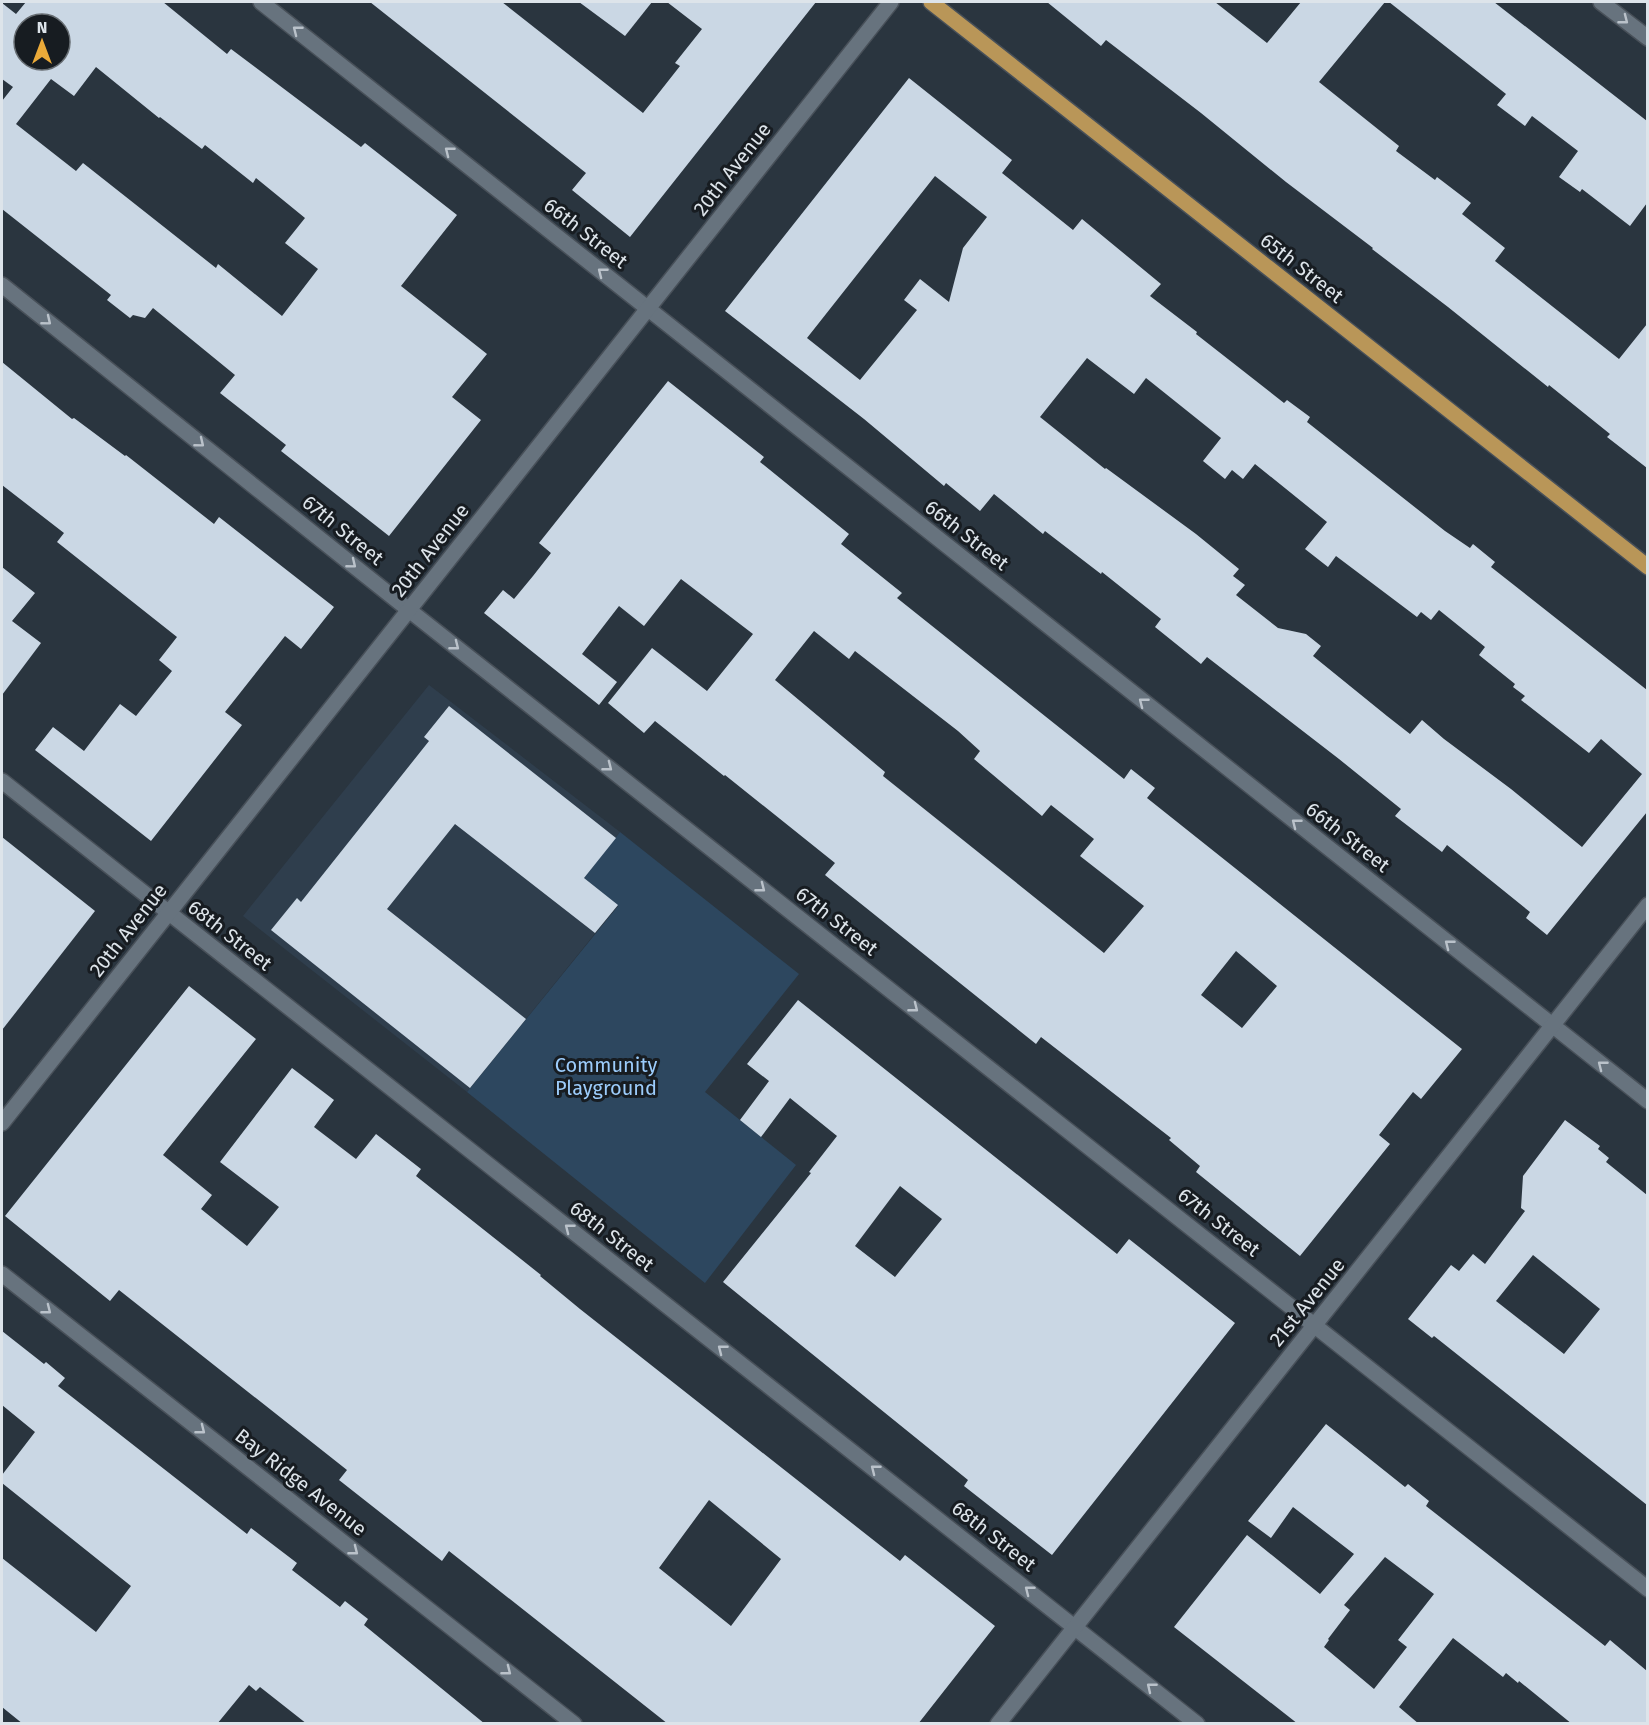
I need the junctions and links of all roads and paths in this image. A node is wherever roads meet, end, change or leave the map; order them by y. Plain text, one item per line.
1 (261, 2) edge
2 (891, 2) edge
3 (931, 2) edge
4 (1601, 2) edge
5 (1647, 38) edge
6 (2, 285) edge
7 (648, 309) junction
8 (1647, 567) edge
9 (409, 610) junction
10 (2, 781) edge
11 (1647, 905) edge
12 (168, 913) junction
13 (1552, 1026) junction
14 (1647, 1101) edge
15 (2, 1123) edge
16 (2, 1274) edge
17 (1316, 1325) junction
18 (1647, 1589) edge
19 (1075, 1626) junction
20 (574, 1724) edge
21 (998, 1724) edge
22 (1197, 1724) edge

7 -> 1 street, 66th Street
2 - 7 street, 20th Avenue
3 - 8 main road, 65th Street
4 -> 5 street
6 -> 9 street, 67th Street
7 - 9 street, 20th Avenue
13 -> 7 street, 66th Street
9 - 12 street, 20th Avenue
9 -> 17 street, 67th Street
10 - 12 street, 68th Street
11 - 13 street, 21st Avenue
12 - 15 street, 20th Avenue
19 -> 12 street, 68th Street
14 -> 13 street, 66th Street
13 - 17 street, 21st Avenue
16 -> 20 street, Bay Ridge Avenue
17 - 18 street, 67th Street
17 - 19 street, 21st Avenue
19 - 21 street, 21st Avenue
22 -> 19 street, 68th Street

